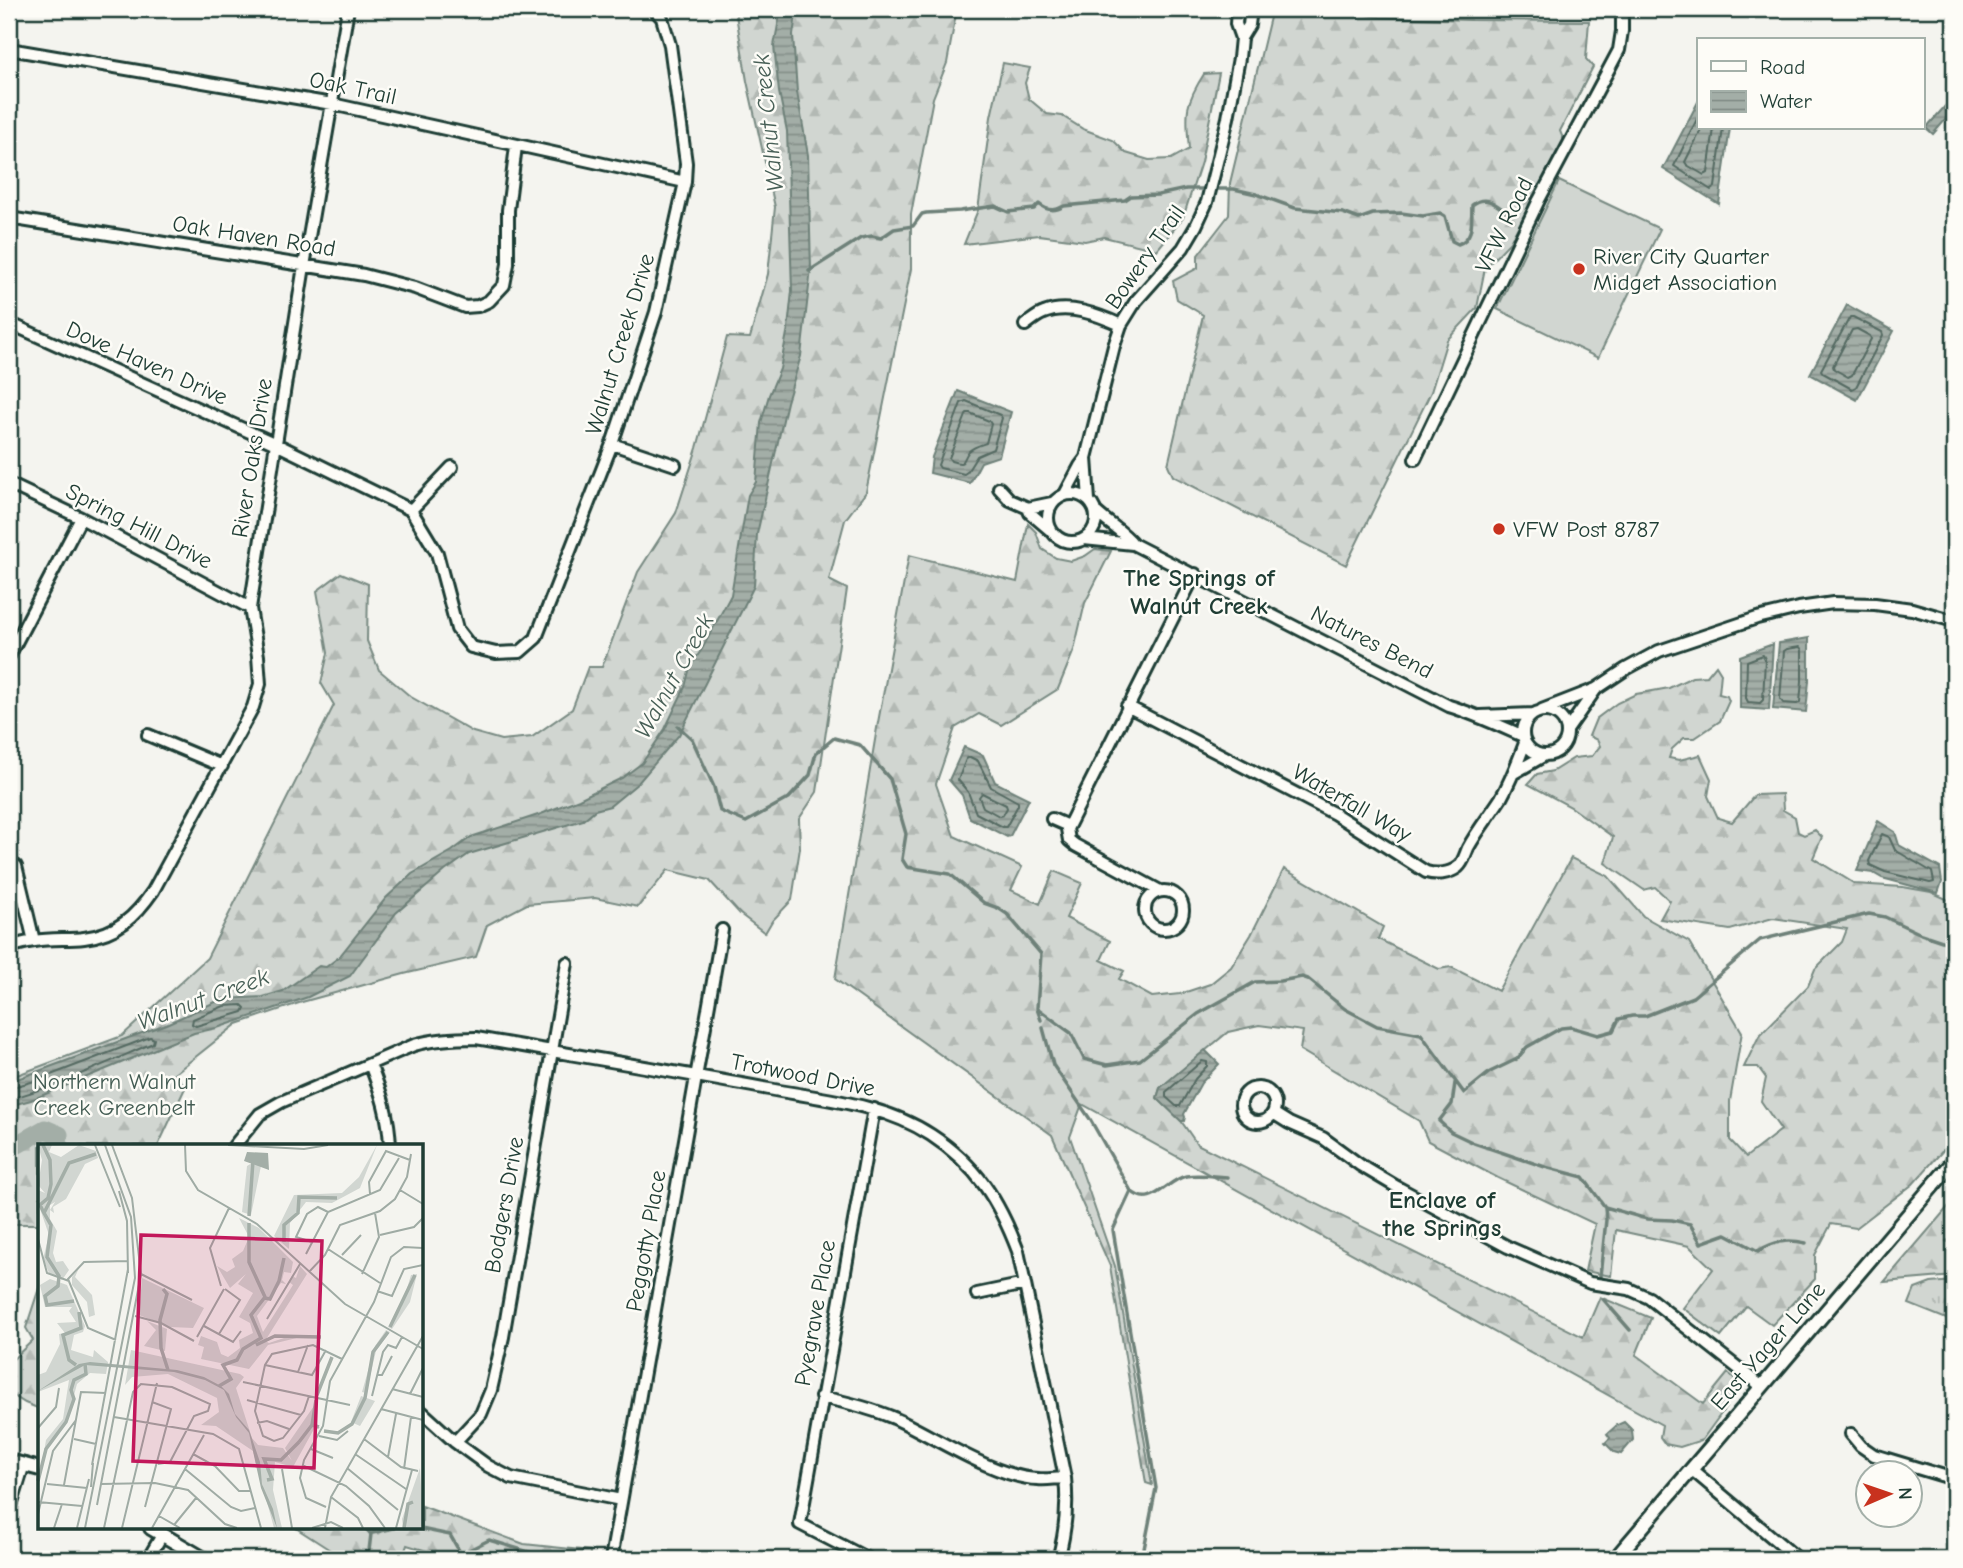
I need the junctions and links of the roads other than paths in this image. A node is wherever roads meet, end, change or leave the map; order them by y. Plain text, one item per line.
1 (348, 9) edge
2 (654, 9) edge
3 (1237, 9) edge
4 (1251, 9) edge
5 (1622, 9) edge
6 (1241, 38) junction
7 (9, 49) edge
8 (332, 104) junction
9 (516, 146) junction
10 (685, 183) junction
11 (9, 218) edge
12 (304, 266) junction
13 (9, 323) edge
14 (1121, 325) junction
15 (1025, 326) dead end
16 (276, 444) junction
17 (612, 444) junction
18 (1086, 458) junction
19 (1415, 459) dead end
20 (675, 465) dead end
21 (452, 467) dead end
22 (9, 484) edge
23 (999, 488) dead end
24 (1065, 494) junction
25 (1089, 500) junction
26 (1052, 503) junction
27 (1028, 508) junction
28 (411, 510) junction
29 (1095, 511) junction
30 (81, 518) junction
31 (1051, 531) junction
32 (1084, 539) junction
33 (1133, 544) junction
34 (1195, 575) junction
35 (250, 608) junction
36 (1954, 621) edge
37 (9, 656) edge
38 (1596, 689) junction
39 (1127, 706) junction
40 (1538, 712) junction
41 (1480, 716) junction
42 (1568, 729) junction
43 (148, 735) dead end
44 (1524, 739) junction
45 (1546, 755) junction
46 (222, 766) junction
47 (1514, 773) junction
48 (1052, 819) dead end
49 (1068, 826) junction
50 (16, 866) dead end
51 (1160, 891) dead end
52 (722, 930) dead end
53 (34, 941) junction
54 (9, 947) edge
55 (567, 963) dead end
56 (552, 1051) junction
57 (370, 1064) junction
58 (697, 1076) junction
59 (874, 1109) junction
60 (1273, 1113) dead end
61 (236, 1144) edge
62 (390, 1144) edge
63 (1954, 1161) edge
64 (1025, 1284) junction
65 (977, 1294) dead end
66 (1761, 1386) junction
67 (821, 1397) junction
68 (424, 1414) edge
69 (1851, 1434) dead end
70 (455, 1442) junction
71 (9, 1461) edge
72 (24, 1464) junction
73 (38, 1468) edge
74 (1691, 1469) junction
75 (1953, 1476) edge
76 (1065, 1478) junction
77 (621, 1500) junction
78 (9, 1513) edge
79 (157, 1531) edge
80 (148, 1559) edge
81 (204, 1559) edge
82 (611, 1559) edge
83 (868, 1559) edge
84 (1058, 1559) edge
85 (1615, 1559) edge
86 (1798, 1559) edge

1 - 8 street, River Oaks Drive
2 - 10 street, Walnut Creek Drive
3 - 6 street, Bowery Trail
4 - 6 street, Bowery Trail
5 - 19 street, VFW Road
6 - 14 street, Bowery Trail
7 - 8 street, Oak Trail
8 - 9 street, Oak Trail
8 - 12 street, River Oaks Drive
9 - 10 street, Oak Trail
9 - 12 street, Oak Haven Road
10 - 17 street, Walnut Creek Drive
11 - 12 street, Oak Haven Road
12 - 16 street, River Oaks Drive
13 - 16 street, Dove Haven Drive
14 - 15 street
14 - 18 street, Bowery Trail
16 - 28 street, Dove Haven Drive
16 - 35 street, River Oaks Drive
17 - 20 street
17 - 28 street, Walnut Creek Drive
18 - 24 street, Bowery Trail
18 - 25 street, Bowery Trail
21 - 28 street
22 - 30 street, Spring Hill Drive
23 - 27 street
24 - 25 street
24 - 26 street
25 - 29 street
26 - 27 street
26 - 31 street
27 - 31 street
29 - 32 street
29 - 33 street, Natures Bend
30 - 35 street, Spring Hill Drive
30 - 37 street
31 - 32 street
32 - 33 street, Natures Bend
33 - 34 street, Natures Bend
34 - 39 street
34 - 41 street, Natures Bend
35 - 46 street, River Oaks Drive
36 - 38 street, Natures Bend
38 - 40 street, Natures Bend
38 - 42 street, Natures Bend
39 - 47 street, Waterfall Way
39 - 49 street
40 - 41 street, Natures Bend
40 - 42 street
40 - 44 street
41 - 44 street, Natures Bend
42 - 45 street
43 - 46 street
44 - 45 street
44 - 47 street, Waterfall Way
45 - 47 street
46 - 53 street, River Oaks Drive
48 - 49 street
49 - 51 street
50 - 53 street
52 - 58 street, Peggotty Place
53 - 54 street, River Oaks Drive
55 - 56 street, Bodgers Drive
56 - 57 street, Trotwood Drive
56 - 58 street, Trotwood Drive
56 - 70 street, Bodgers Drive
57 - 61 street, Trotwood Drive
57 - 62 street
58 - 59 street, Trotwood Drive
58 - 77 street, Peggotty Place
59 - 64 street, Trotwood Drive
59 - 67 street, Pyegrave Place
60 - 66 street
63 - 66 street, East Yager Lane
64 - 65 street
64 - 76 street, Trotwood Drive
66 - 74 street, East Yager Lane
67 - 76 street
67 - 83 street, Pyegrave Place
68 - 70 street
69 - 75 street
70 - 77 street
71 - 72 street
72 - 73 street
72 - 78 street
74 - 85 street, East Yager Lane
74 - 86 street
76 - 84 street, Trotwood Drive
77 - 82 street, Peggotty Place
79 - 80 street
79 - 81 street

